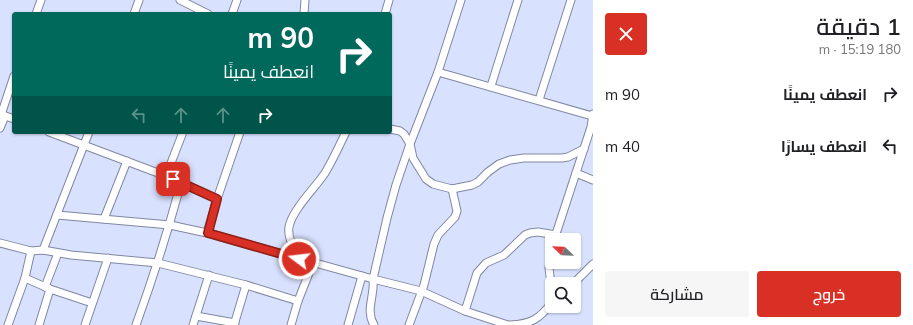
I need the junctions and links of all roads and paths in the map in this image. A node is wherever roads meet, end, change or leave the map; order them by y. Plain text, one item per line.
1 (41, 0) edge
2 (139, 0) edge
3 (180, 0) edge
4 (237, 0) edge
5 (305, 0) edge
6 (389, 0) edge
7 (461, 0) edge
8 (518, 0) edge
9 (571, 0) edge
10 (37, 12) edge
11 (135, 12) edge
12 (204, 12) edge
13 (233, 12) edge
14 (304, 12) edge
15 (386, 12) edge
16 (438, 72) junction
17 (12, 82) edge
18 (491, 86) junction
19 (539, 100) junction
20 (2, 115) edge
21 (593, 115) edge
22 (12, 118) edge
23 (0, 128) edge
24 (392, 130) edge
25 (54, 134) edge
26 (88, 134) edge
27 (182, 134) edge
28 (239, 134) edge
29 (345, 134) edge
30 (410, 144) junction
31 (84, 145) junction
32 (584, 150) junction
33 (127, 161) junction
34 (576, 173) junction
35 (166, 176) junction
36 (593, 180) edge
37 (180, 182) junction
38 (452, 189) junction
39 (217, 199) junction
40 (57, 215) junction
41 (104, 219) junction
42 (170, 225) junction
43 (208, 233) junction
44 (556, 233) edge
45 (545, 234) edge
46 (0, 243) edge
47 (43, 250) junction
48 (31, 251) junction
49 (58, 252) junction
50 (108, 258) junction
51 (299, 259) junction
52 (158, 263) junction
53 (313, 263) junction
54 (593, 264) edge
55 (209, 275) junction
56 (362, 276) junction
57 (580, 277) edge
58 (25, 278) junction
59 (373, 279) junction
60 (246, 285) junction
61 (48, 288) junction
62 (421, 291) junction
63 (298, 300) junction
64 (92, 303) junction
65 (465, 310) junction
66 (545, 311) edge
67 (196, 316) junction
68 (234, 324) edge
69 (8, 325) edge
70 (39, 325) edge
71 (84, 325) edge
72 (136, 325) edge
73 (193, 325) edge
74 (291, 325) edge
75 (348, 325) edge
76 (374, 325) edge
77 (409, 325) edge
78 (509, 325) edge

1 - 10 street
2 - 11 street
3 - 12 street
4 - 13 street
5 - 14 street
6 - 15 street
7 - 16 street
8 - 18 street
9 - 19 street
16 - 18 street
16 - 30 street
17 - 20 street
18 - 19 street
19 - 21 street
20 - 22 street
20 - 23 street
21 - 32 street
24 - 30 street
25 - 31 street
26 - 31 street
27 - 35 street
28 - 39 street
29 - 51 street
30 - 38 street
30 - 59 street
31 - 33 street
31 - 40 street
32 - 34 street
32 - 38 street
33 - 35 street
33 - 41 street
34 - 36 street
34 - 44 street
35 - 37 street
37 - 39 street
37 - 42 street
38 - 62 street
39 - 43 street
40 - 41 street
40 - 47 street
41 - 42 street
42 - 43 street
42 - 52 street
43 - 51 street
45 - 65 street
46 - 48 street
47 - 48 street
47 - 49 street
48 - 58 street
49 - 50 street
49 - 61 street
50 - 52 street
50 - 64 street
51 - 53 street
52 - 55 street
52 - 72 street
53 - 56 street
53 - 63 street
54 - 57 street
55 - 60 street
55 - 67 street
56 - 59 street
56 - 75 street
58 - 61 street
58 - 69 street
59 - 62 street
59 - 76 street
60 - 63 street
60 - 68 street
61 - 64 street
61 - 70 street
62 - 65 street
62 - 77 street
63 - 74 street
64 - 71 street
65 - 78 street
66 - 78 street
67 - 68 street
67 - 73 street

